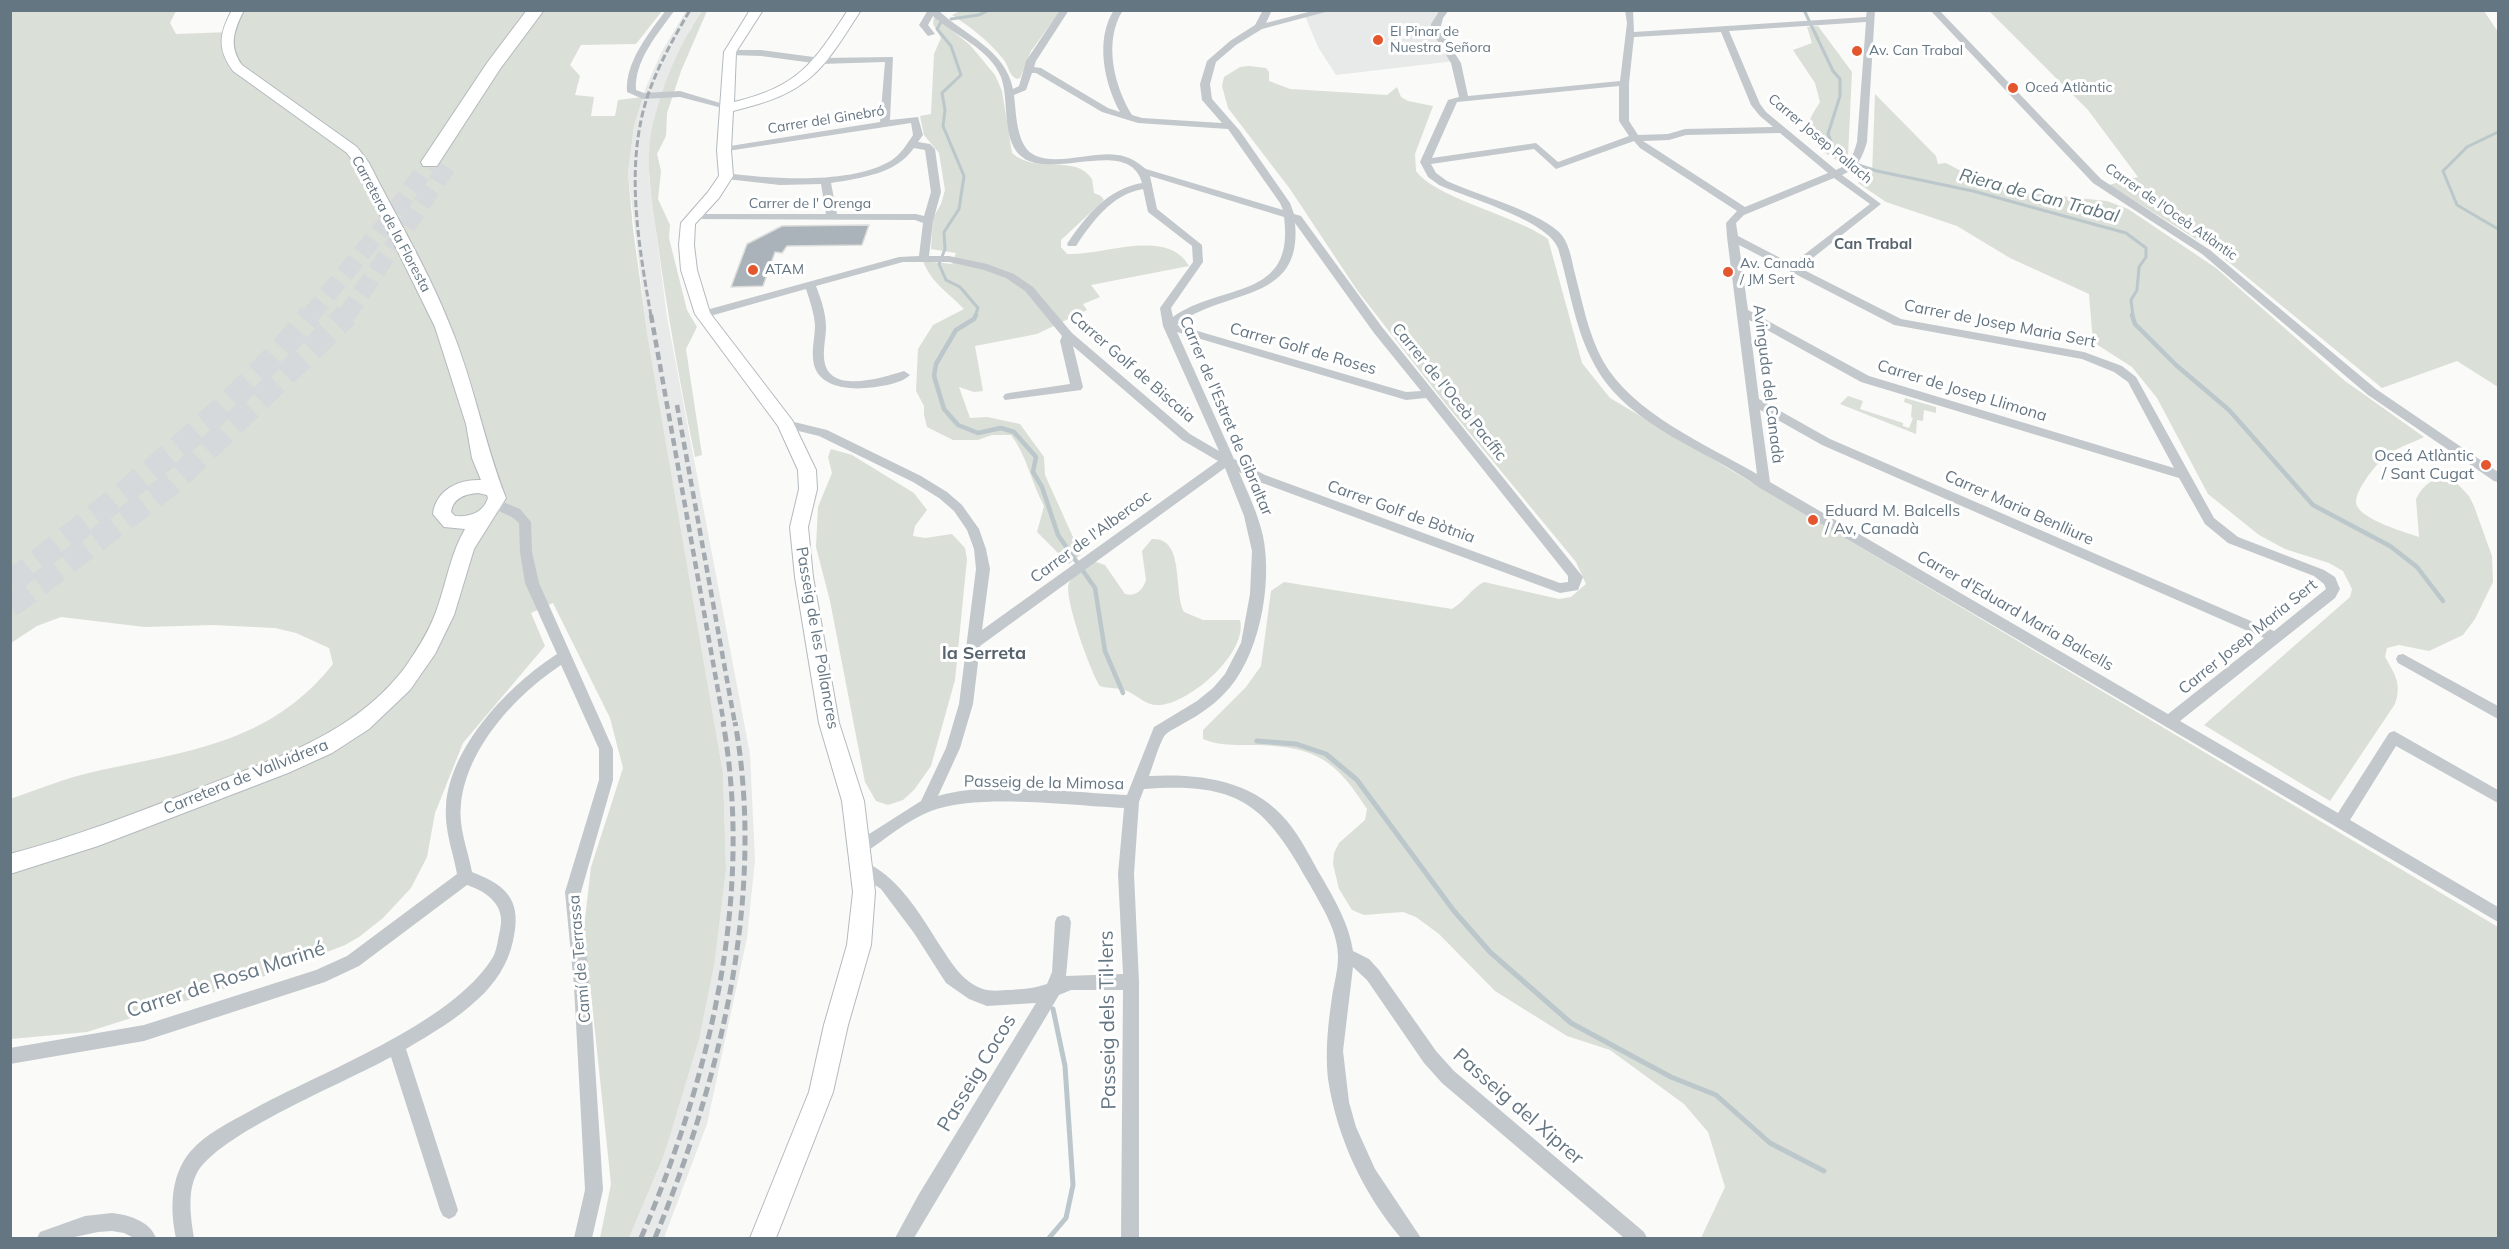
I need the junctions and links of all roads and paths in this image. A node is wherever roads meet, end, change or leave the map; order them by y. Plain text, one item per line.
1 (238, 10) edge
2 (536, 10) edge
3 (552, 10) edge
4 (671, 10) edge
5 (757, 10) edge
6 (855, 10) edge
7 (1065, 10) edge
8 (1119, 10) edge
9 (1268, 10) edge
10 (1329, 10) edge
11 (1445, 10) edge
12 (1629, 10) edge
13 (1934, 10) edge
14 (932, 11) edge
15 (1871, 15) edge
16 (1259, 27) junction
17 (1724, 29) junction
18 (931, 34) dead end
19 (1628, 35) junction
20 (730, 51) junction
21 (821, 61) junction
22 (1028, 70) junction
23 (1624, 83) junction
24 (1010, 93) junction
25 (1464, 97) junction
26 (727, 108) junction
27 (1128, 117) junction
28 (885, 124) junction
29 (1230, 126) junction
30 (1782, 130) junction
31 (1634, 138) junction
32 (915, 140) junction
33 (724, 150) junction
34 (430, 162) tunnel mouth
35 (450, 162) tunnel mouth
36 (1425, 162) junction
37 (1143, 172) junction
38 (1836, 175) junction
39 (726, 176) junction
40 (826, 182) junction
41 (1147, 185) junction
42 (1739, 214) junction
43 (1290, 215) junction
44 (692, 217) junction
45 (832, 217) junction
46 (928, 221) junction
47 (1732, 237) junction
48 (1072, 244) dead end
49 (930, 257) junction
50 (1793, 268) junction
51 (810, 285) junction
52 (1742, 312) junction
53 (703, 314) junction
54 (1169, 326) junction
55 (1068, 336) junction
56 (904, 375) dead end
57 (1429, 392) junction
58 (1009, 396) dead end
59 (1754, 401) junction
60 (786, 424) junction
61 (481, 458) junction
62 (1226, 461) junction
63 (2184, 475) junction
64 (2499, 478) edge
65 (1764, 485) junction
66 (455, 493) junction
67 (492, 504) junction
68 (449, 521) junction
69 (459, 559) junction
70 (1568, 588) joint
71 (2274, 637) junction
72 (975, 642) junction
73 (565, 655) junction
74 (2403, 659) dead end
75 (2499, 713) edge
76 (2168, 722) junction
77 (1138, 783) junction
78 (2499, 797) edge
79 (1132, 802) junction
80 (926, 806) junction
81 (2341, 822) junction
82 (861, 858) junction
83 (10, 864) edge
84 (465, 877) junction
85 (2499, 915) edge
86 (1063, 922) dead end
87 (1346, 956) junction
88 (1131, 982) junction
89 (1053, 989) junction
90 (396, 1045) junction
91 (10, 1056) edge
92 (449, 1210) dead end
93 (46, 1239) edge
94 (147, 1239) edge
95 (185, 1239) edge
96 (583, 1239) edge
97 (763, 1239) edge
98 (904, 1239) edge
99 (1130, 1239) edge
100 (1412, 1239) edge
101 (1638, 1239) edge

1 - 61 street, Carretera de la Floresta
2 - 34 highway
3 - 35 highway
4 - 26 street
5 - 20 street
6 - 21 street
7 - 22 street
8 - 27 street
9 - 16 street
10 - 16 street
11 - 25 street
12 - 19 street
13 - 64 street, Carrer de l'Oceà Atlàntic
14 - 18 street
14 - 24 street
15 - 17 street
15 - 38 street
16 - 29 street, Carrer de l'Oceà Pacífic
17 - 19 street
17 - 30 street, Carrer Josep Pallach
19 - 23 street
20 - 21 street
20 - 26 street
21 - 26 street
21 - 28 street
22 - 24 street
22 - 27 street
23 - 25 street
23 - 31 street
24 - 37 street
25 - 36 street
26 - 33 street
27 - 29 street
28 - 32 street, Carrer del Ginebró
28 - 33 street, Carrer del Ginebró
29 - 43 street, Carrer de l'Oceà Pacífic
30 - 31 street
30 - 38 street, Carrer Josep Pallach
31 - 36 street
31 - 42 street
32 - 40 street
32 - 46 street
33 - 39 street
36 - 65 street, Carrer d'Eduard Maria Balcells
37 - 41 street, Carrer de l'Estret de Gibraltar
37 - 43 street
38 - 42 street
38 - 50 street, Carrer Josep Pallach
39 - 40 street
39 - 44 street
40 - 45 street
41 - 48 street
41 - 54 street, Carrer de l'Estret de Gibraltar
42 - 47 street, Avinguda del Canadà
43 - 54 street
43 - 57 street, Carrer de l'Oceà Pacífic
44 - 45 street, Carrer de l' Orenga
44 - 53 street, Passeig de les Pollancres
45 - 46 street, Carrer de l' Orenga
46 - 49 street
47 - 50 street, Carrer de Josep Maria Sert
47 - 52 street, Avinguda del Canadà
49 - 51 street, Carrer Golf de Biscaia
49 - 55 street, Carrer Golf de Biscaia
50 - 63 street, Carrer de Josep Maria Sert
51 - 53 street, Carrer Golf de Biscaia
51 - 56 street
52 - 59 street, Avinguda del Canadà
52 - 63 street, Carrer de Josep Llimona
53 - 60 street, Passeig de les Pollancres
54 - 57 street, Carrer Golf de Roses
54 - 62 street, Carrer de l'Estret de Gibraltar
55 - 58 street
55 - 62 street, Carrer Golf de Biscaia
57 - 70 street, Carrer de l'Oceà Pacífic
59 - 65 street, Avinguda del Canadà
59 - 71 street, Carrer Maria Benlliure
60 - 72 street
60 - 82 street, Passeig de les Pollancres
61 - 66 street
61 - 67 street, Carretera de la Floresta
62 - 70 street, Carrer Golf de Bòtnia
62 - 72 street, Carrer de l'Albercoc
62 - 77 street, Carrer de l'Estret de Gibraltar
63 - 71 street, Carrer Josep Maria Sert
65 - 76 street, Carrer d'Eduard Maria Balcells
66 - 67 street
66 - 68 street
67 - 68 street
67 - 69 street, Carretera de Vallvidrera
67 - 73 street
68 - 69 street, Carretera de Vallvidrera
69 - 83 street, Carretera de Vallvidrera
71 - 76 street, Carrer Josep Maria Sert
72 - 80 street
73 - 84 street
73 - 96 street, Camí de Terrassa
74 - 75 street
76 - 81 street, Carrer d'Eduard Maria Balcells
77 - 79 street, Carrer de l'Estret de Gibraltar
77 - 87 street
78 - 81 street
79 - 80 street, Passeig de la Mimosa
79 - 88 street, Passeig dels Til·lers
80 - 82 street, Passeig de la Mimosa
81 - 85 street, Carrer d'Eduard Maria Balcells
82 - 89 street
82 - 97 street, Passeig de les Pollancres
84 - 90 street
84 - 91 street, Carrer de Rosa Mariné
86 - 89 street, Passeig Cocos
87 - 100 street
87 - 101 street, Passeig del Xiprer
88 - 89 street
88 - 99 street, Passeig dels Til·lers
89 - 98 street, Passeig Cocos
90 - 92 street
90 - 95 street
93 - 94 street

